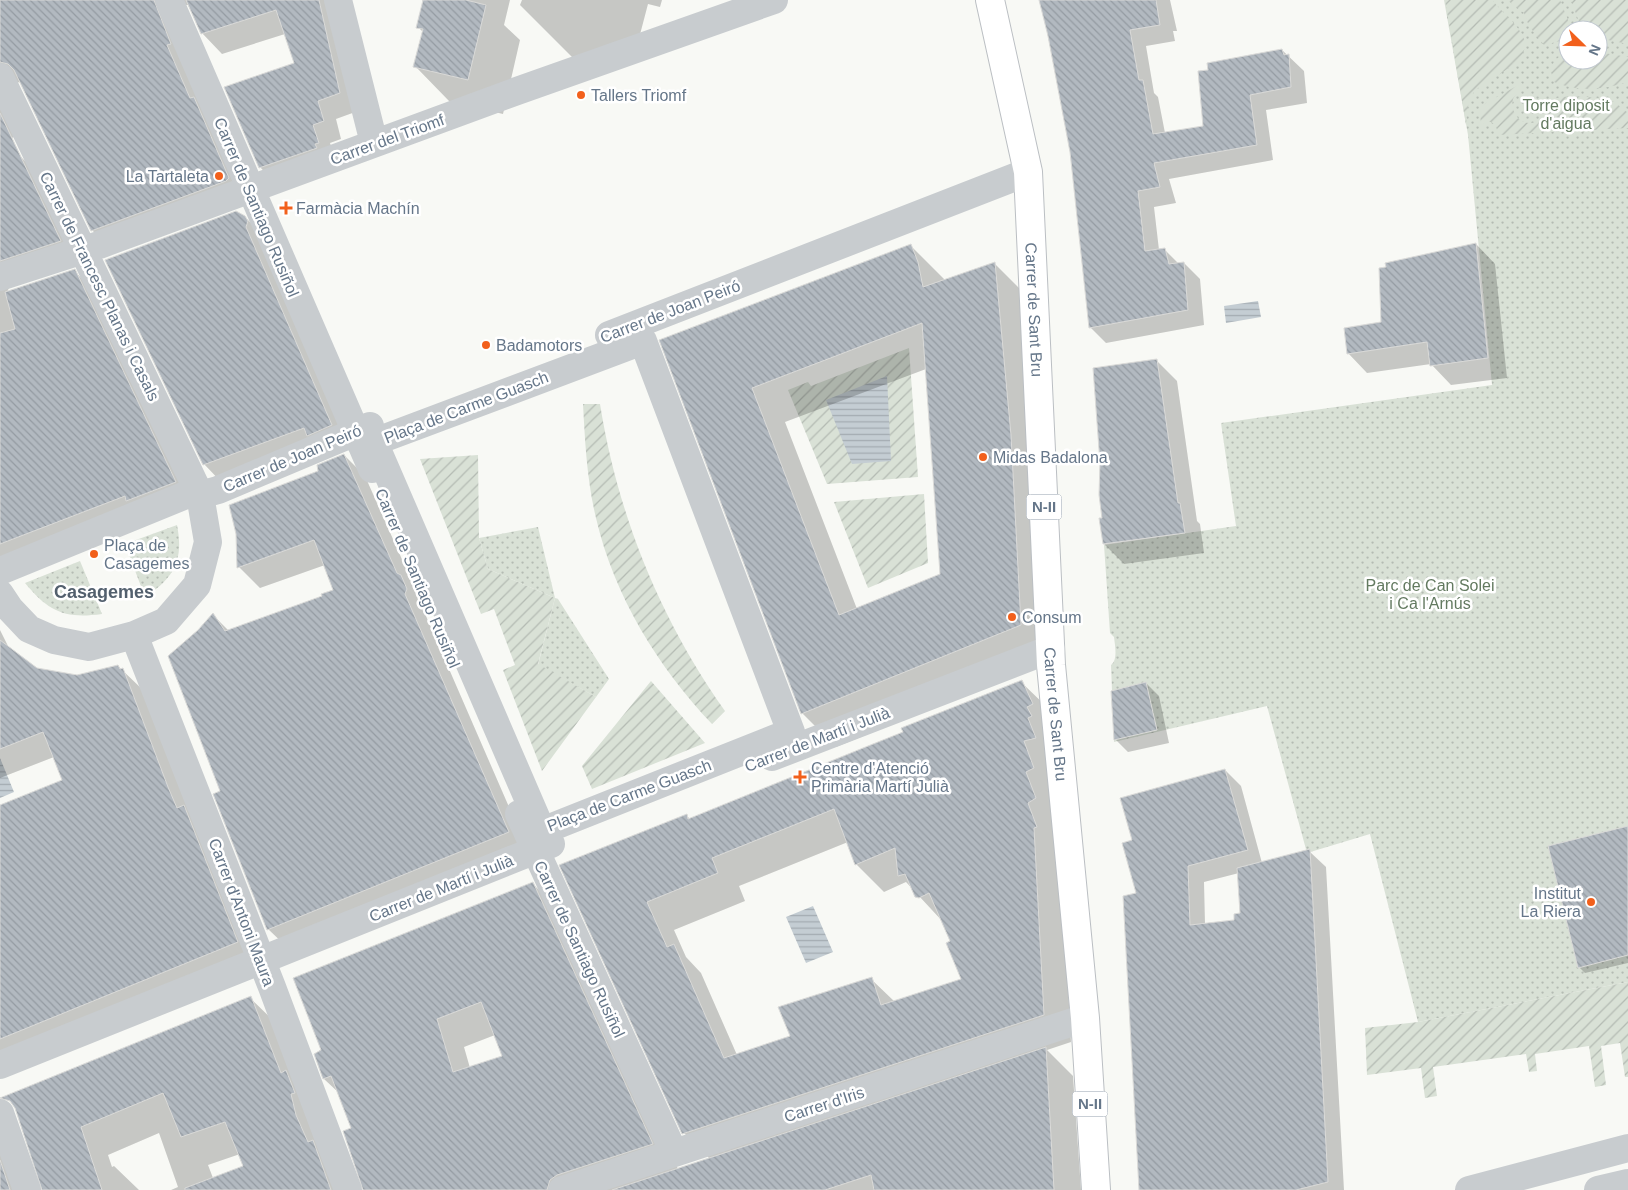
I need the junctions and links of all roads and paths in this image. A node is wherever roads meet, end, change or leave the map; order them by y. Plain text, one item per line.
1 (169, 0) edge
2 (338, 0) edge
3 (774, 0) edge
4 (990, 0) edge
5 (0, 77) edge
6 (374, 144) junction
7 (1028, 172) junction
8 (250, 190) junction
9 (82, 250) junction
10 (0, 277) edge
11 (643, 341) joint
12 (354, 432) junction
13 (200, 495) junction
14 (0, 571) edge
15 (0, 594) edge
16 (134, 635) junction
17 (1050, 650) junction
18 (534, 850) junction
19 (262, 961) junction
20 (1085, 1018) junction
21 (0, 1065) edge
22 (0, 1113) edge
23 (1628, 1148) edge
24 (674, 1153) junction
25 (1628, 1183) edge
26 (27, 1190) edge
27 (348, 1190) edge
28 (562, 1190) edge
29 (1096, 1190) edge
30 (1469, 1190) edge
31 (1598, 1190) edge

1 - 8 street, Carrer de Santiago Rusiñol
2 - 6 street
3 - 6 street, Carrer del Triomf
4 - 7 main road, Carrer de Sant Bru / N-II
5 - 9 street, Carrer de Francesc Planas i Casals
6 - 8 street, Carrer del Triomf
7 - 12 street, Carrer de Joan Peiró
7 - 17 main road, Carrer de Sant Bru / N-II
8 - 9 street, Carrer del Triomf
8 - 12 street, Carrer de Santiago Rusiñol
9 - 10 street, Carrer del Triomf
9 - 13 street, Carrer de Francesc Planas i Casals
11 - 11 street, Plaça de Carme Guasch
12 - 13 street, Carrer de Joan Peiró
12 - 18 street, Carrer de Santiago Rusiñol
13 - 14 street
13 - 16 street
15 - 16 street
16 - 19 street, Carrer d'Antoni Maura
17 - 18 street, Carrer de Martí i Julià
17 - 20 main road, Carrer de Sant Bru / N-II
18 - 19 street, Carrer de Martí i Julià
18 - 24 street, Carrer de Santiago Rusiñol
19 - 21 street, Carrer de Martí i Julià
19 - 27 street, Carrer d'Antoni Maura
20 - 24 street, Carrer d'Iris
20 - 29 main road, Carrer de Sant Bru / N-II
22 - 26 street
23 - 30 street
24 - 28 street, Carrer d'Iris
25 - 31 street

